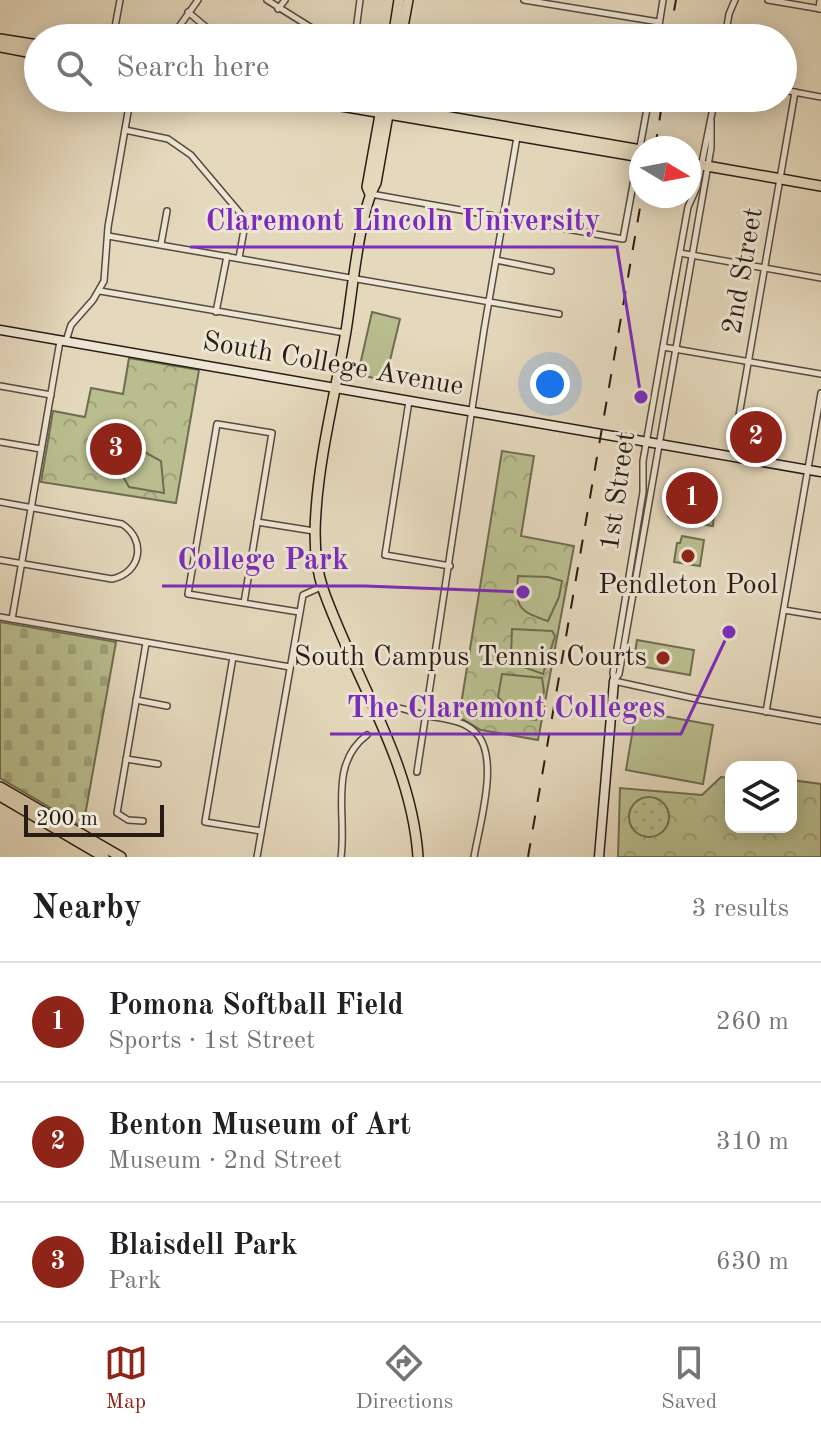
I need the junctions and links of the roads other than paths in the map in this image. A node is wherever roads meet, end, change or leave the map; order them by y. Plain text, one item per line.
1 (120, 0) edge
2 (198, 0) edge
3 (267, 0) edge
4 (285, 0) edge
5 (360, 0) edge
6 (399, 0) edge
7 (408, 0) edge
8 (524, 0) edge
9 (663, 0) edge
10 (735, 0) edge
11 (768, 0) edge
12 (820, 0) edge
13 (776, 1) edge
14 (278, 9) junction
15 (820, 9) edge
16 (188, 12) junction
17 (659, 22) joint
18 (116, 24) edge
19 (180, 24) edge
20 (202, 24) edge
21 (304, 24) edge
22 (355, 24) edge
23 (395, 24) edge
24 (404, 24) edge
25 (727, 24) edge
26 (0, 39) edge
27 (24, 43) edge
28 (0, 47) edge
29 (24, 51) edge
30 (797, 92) edge
31 (821, 97) edge
32 (128, 112) edge
33 (385, 112) edge
34 (415, 112) edge
35 (647, 112) edge
36 (712, 112) edge
37 (792, 112) edge
38 (125, 130) junction
39 (518, 133) junction
40 (643, 136) edge
41 (629, 152) edge
42 (701, 164) edge
43 (701, 165) edge
44 (705, 165) junction
45 (780, 179) junction
46 (821, 186) edge
47 (370, 194) junction
48 (629, 208) edge
49 (167, 211) dead end
50 (504, 217) junction
51 (108, 236) junction
52 (161, 244) junction
53 (680, 253) junction
54 (227, 256) junction
55 (692, 256) junction
56 (239, 258) junction
57 (496, 260) junction
58 (765, 268) junction
59 (551, 271) dead end
60 (355, 277) junction
61 (821, 278) edge
62 (100, 291) junction
63 (489, 301) junction
64 (216, 312) junction
65 (559, 314) dead end
66 (0, 330) edge
67 (346, 333) junction
68 (63, 340) junction
69 (663, 347) junction
70 (676, 350) junction
71 (749, 362) junction
72 (821, 374) edge
73 (0, 386) edge
74 (337, 388) junction
75 (821, 393) edge
76 (51, 395) junction
77 (409, 400) junction
78 (473, 411) junction
79 (0, 442) edge
80 (647, 442) junction
81 (659, 444) junction
82 (41, 449) junction
83 (732, 456) junction
84 (808, 470) junction
85 (821, 472) edge
86 (0, 502) edge
87 (31, 508) junction
88 (257, 522) junction
89 (315, 532) junction
90 (0, 560) edge
91 (21, 564) junction
92 (450, 566) junction
93 (322, 587) junction
94 (244, 603) junction
95 (784, 610) junction
96 (299, 612) junction
97 (821, 616) edge
98 (0, 617) edge
99 (12, 619) junction
100 (146, 643) junction
101 (233, 657) junction
102 (290, 667) junction
103 (614, 681) junction
104 (136, 700) junction
105 (167, 706) dead end
106 (374, 708) junction
107 (766, 712) junction
108 (427, 716) junction
109 (821, 721) edge
110 (367, 735) dead end
111 (126, 759) junction
112 (158, 764) dead end
113 (417, 772) dead end
114 (3, 793) edge
115 (143, 821) dead end
116 (261, 831) junction
117 (104, 857) edge
118 (121, 857) edge
119 (257, 857) edge
120 (341, 857) edge
121 (418, 857) edge
122 (474, 857) edge
123 (599, 857) edge

1 - 18 street
2 - 16 street
3 - 14 street
4 - 14 street
5 - 22 street
6 - 23 main road
7 - 24 main road
8 - 17 street
9 - 17 street
10 - 25 street
11 - 13 street
12 - 15 street
13 - 15 street
14 - 21 street
16 - 19 street
16 - 20 street
26 - 27 main road
28 - 29 main road
30 - 31 street
32 - 38 street
33 - 47 main road
34 - 39 main road
35 - 40 street
36 - 44 street, 1st Street
37 - 45 street, 2nd Street
38 - 51 street
38 - 56 street
39 - 41 main road
39 - 50 street
42 - 44 main road
43 - 44 main road
44 - 45 main road
44 - 53 street, 1st Street
44 - 55 street, 1st Street
45 - 46 main road
45 - 58 street, 2nd Street
47 - 50 street
47 - 60 main road
48 - 50 street
49 - 52 street
50 - 57 street
51 - 52 street
51 - 62 street
52 - 54 street
53 - 55 street
53 - 69 street, 1st Street
54 - 56 street
54 - 64 street
55 - 58 street
55 - 70 street, 1st Street
56 - 60 street
57 - 59 street
57 - 63 street
58 - 61 street
58 - 71 street, 2nd Street
60 - 63 street
60 - 67 main road
62 - 64 street
62 - 68 street
63 - 65 street
63 - 78 street
64 - 67 street
66 - 68 street, South College Avenue
67 - 74 main road
68 - 74 street, South College Avenue
68 - 76 street
69 - 70 street
69 - 80 street, 1st Street
70 - 71 street
70 - 81 street, 1st Street
71 - 72 street
71 - 83 street, 2nd Street
73 - 76 street
74 - 77 street, South College Avenue
74 - 89 main road
75 - 84 street
76 - 82 street
77 - 78 street, South College Avenue
77 - 92 street
78 - 80 street, South College Avenue
78 - 92 street
79 - 82 street
80 - 81 street, South College Avenue
80 - 103 street, 1st Street
81 - 83 street, South College Avenue
81 - 103 street, 1st Street
82 - 87 street
83 - 84 street, South College Avenue
84 - 85 street, South College Avenue
84 - 95 street
86 - 87 street
87 - 91 street
87 - 91 street
88 - 89 street
88 - 94 street
88 - 94 street
89 - 93 main road
90 - 91 street
91 - 99 street
92 - 108 street
93 - 96 street
93 - 106 main road
94 - 96 street
95 - 97 street
95 - 107 street
96 - 102 street
98 - 99 street
99 - 100 street
100 - 101 street
100 - 104 street
101 - 102 street
101 - 116 street
102 - 116 street
103 - 107 street
103 - 123 street, 1st Street
104 - 105 street
104 - 111 street
106 - 108 street
106 - 121 main road
107 - 109 street
108 - 113 street
108 - 122 street
110 - 120 street
111 - 112 street
111 - 115 street
114 - 117 main road
114 - 118 main road
116 - 119 street

